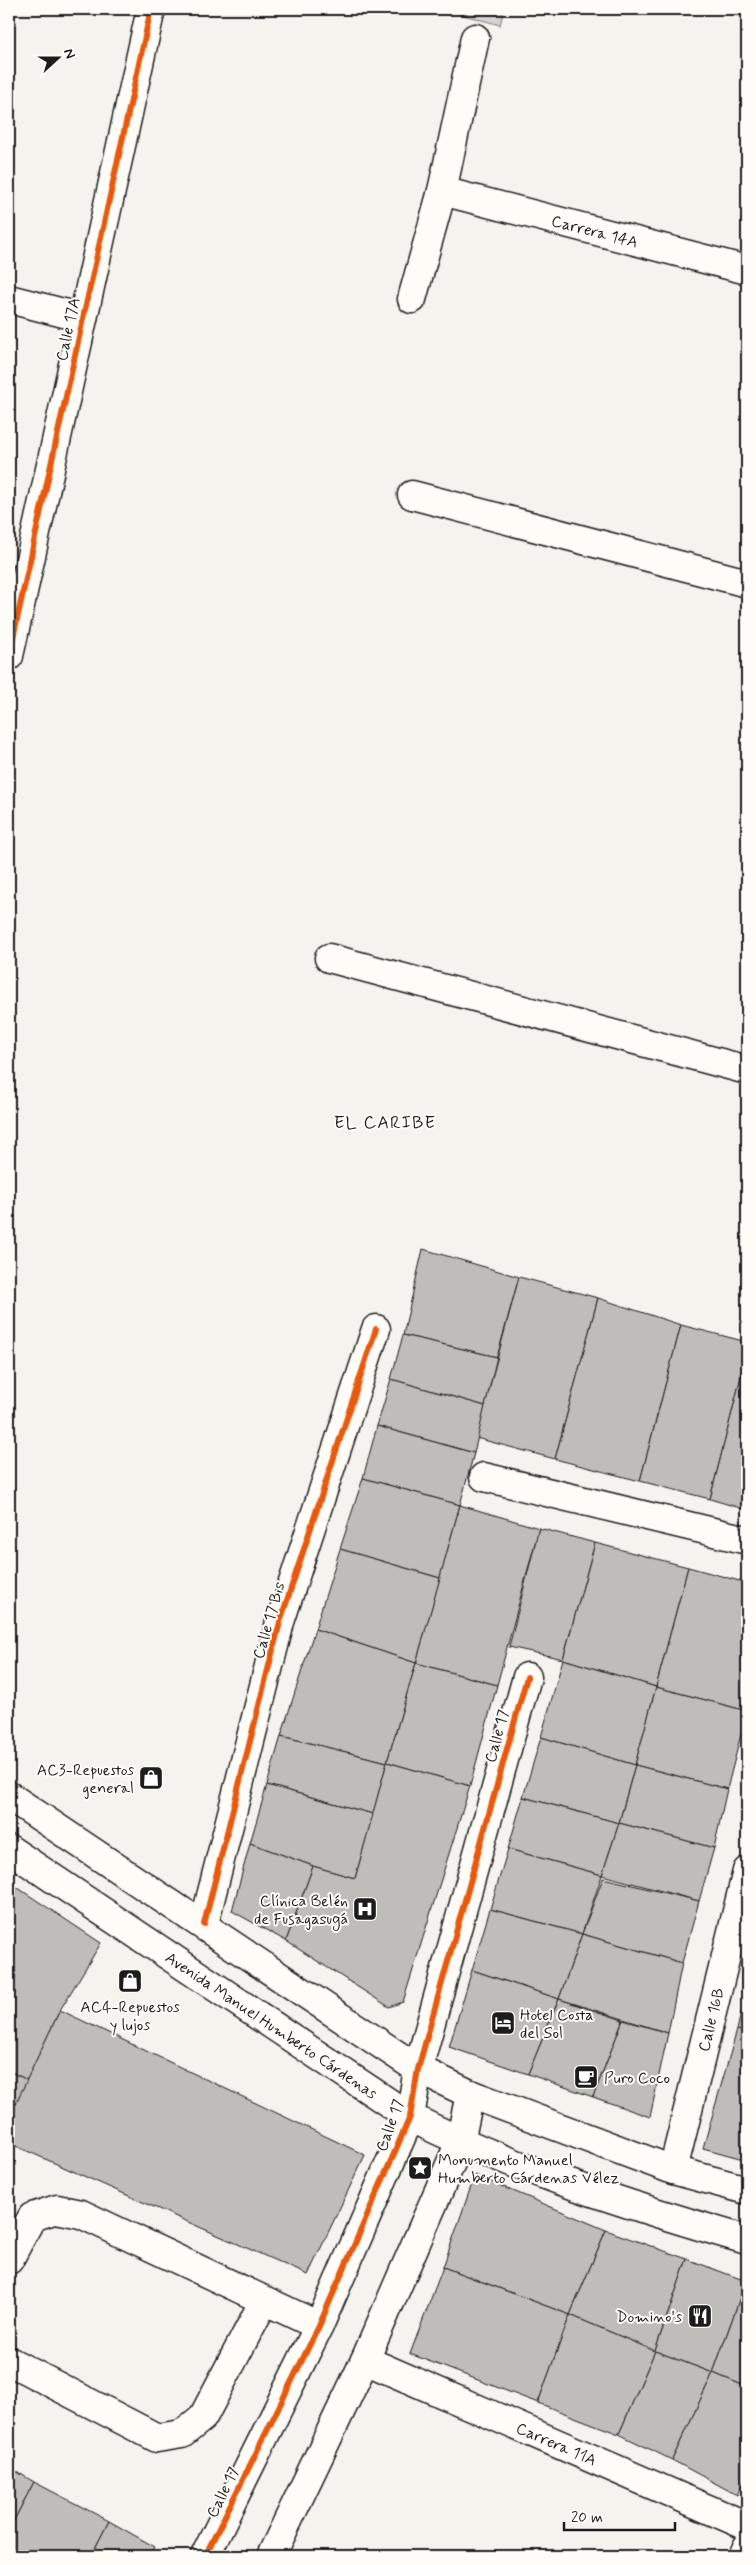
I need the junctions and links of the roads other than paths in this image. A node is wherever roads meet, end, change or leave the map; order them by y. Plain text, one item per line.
1 (152, 9) edge
2 (475, 38) dead end
3 (442, 192) junction
4 (747, 270) edge
5 (9, 298) edge
6 (412, 299) dead end
7 (83, 318) junction
8 (412, 495) dead end
9 (747, 584) edge
10 (9, 656) edge
11 (329, 958) dead end
12 (747, 1070) edge
13 (376, 1329) dead end
14 (484, 1477) dead end
15 (747, 1540) edge
16 (527, 1677) dead end
17 (9, 1796) edge
18 (9, 1849) edge
19 (747, 1871) edge
20 (204, 1924) junction
21 (418, 2069) junction
22 (470, 2094) junction
23 (410, 2117) junction
24 (460, 2142) junction
25 (673, 2170) junction
26 (747, 2190) edge
27 (747, 2240) edge
28 (9, 2260) edge
29 (264, 2301) junction
30 (319, 2326) junction
31 (365, 2360) junction
32 (9, 2361) edge
33 (747, 2526) edge
34 (747, 2548) edge
35 (205, 2556) edge
36 (271, 2556) edge
37 (743, 2556) edge

1 - 7 street, Calle 17A
2 - 3 street
3 - 4 street, Carrera 14A
3 - 6 street
5 - 7 street
7 - 10 street, Calle 17A
8 - 9 street
11 - 12 street
13 - 20 street, Calle 17 Bis
14 - 15 street
16 - 21 street, Calle 17
17 - 20 street
18 - 23 street, Avenida Manuel Humberto Cárdenas
19 - 25 street, Calle 16B
20 - 21 street
21 - 22 street
21 - 23 street, Calle 17
22 - 24 street
22 - 25 street
23 - 24 street, Avenida Manuel Humberto Cárdenas
23 - 30 street, Calle 17
24 - 27 street, Avenida Manuel Humberto Cárdenas
24 - 31 street
25 - 26 street
28 - 29 street
29 - 30 street
29 - 32 street
30 - 35 street, Calle 17
31 - 33 street, Carrera 11A
31 - 36 street
34 - 37 street

